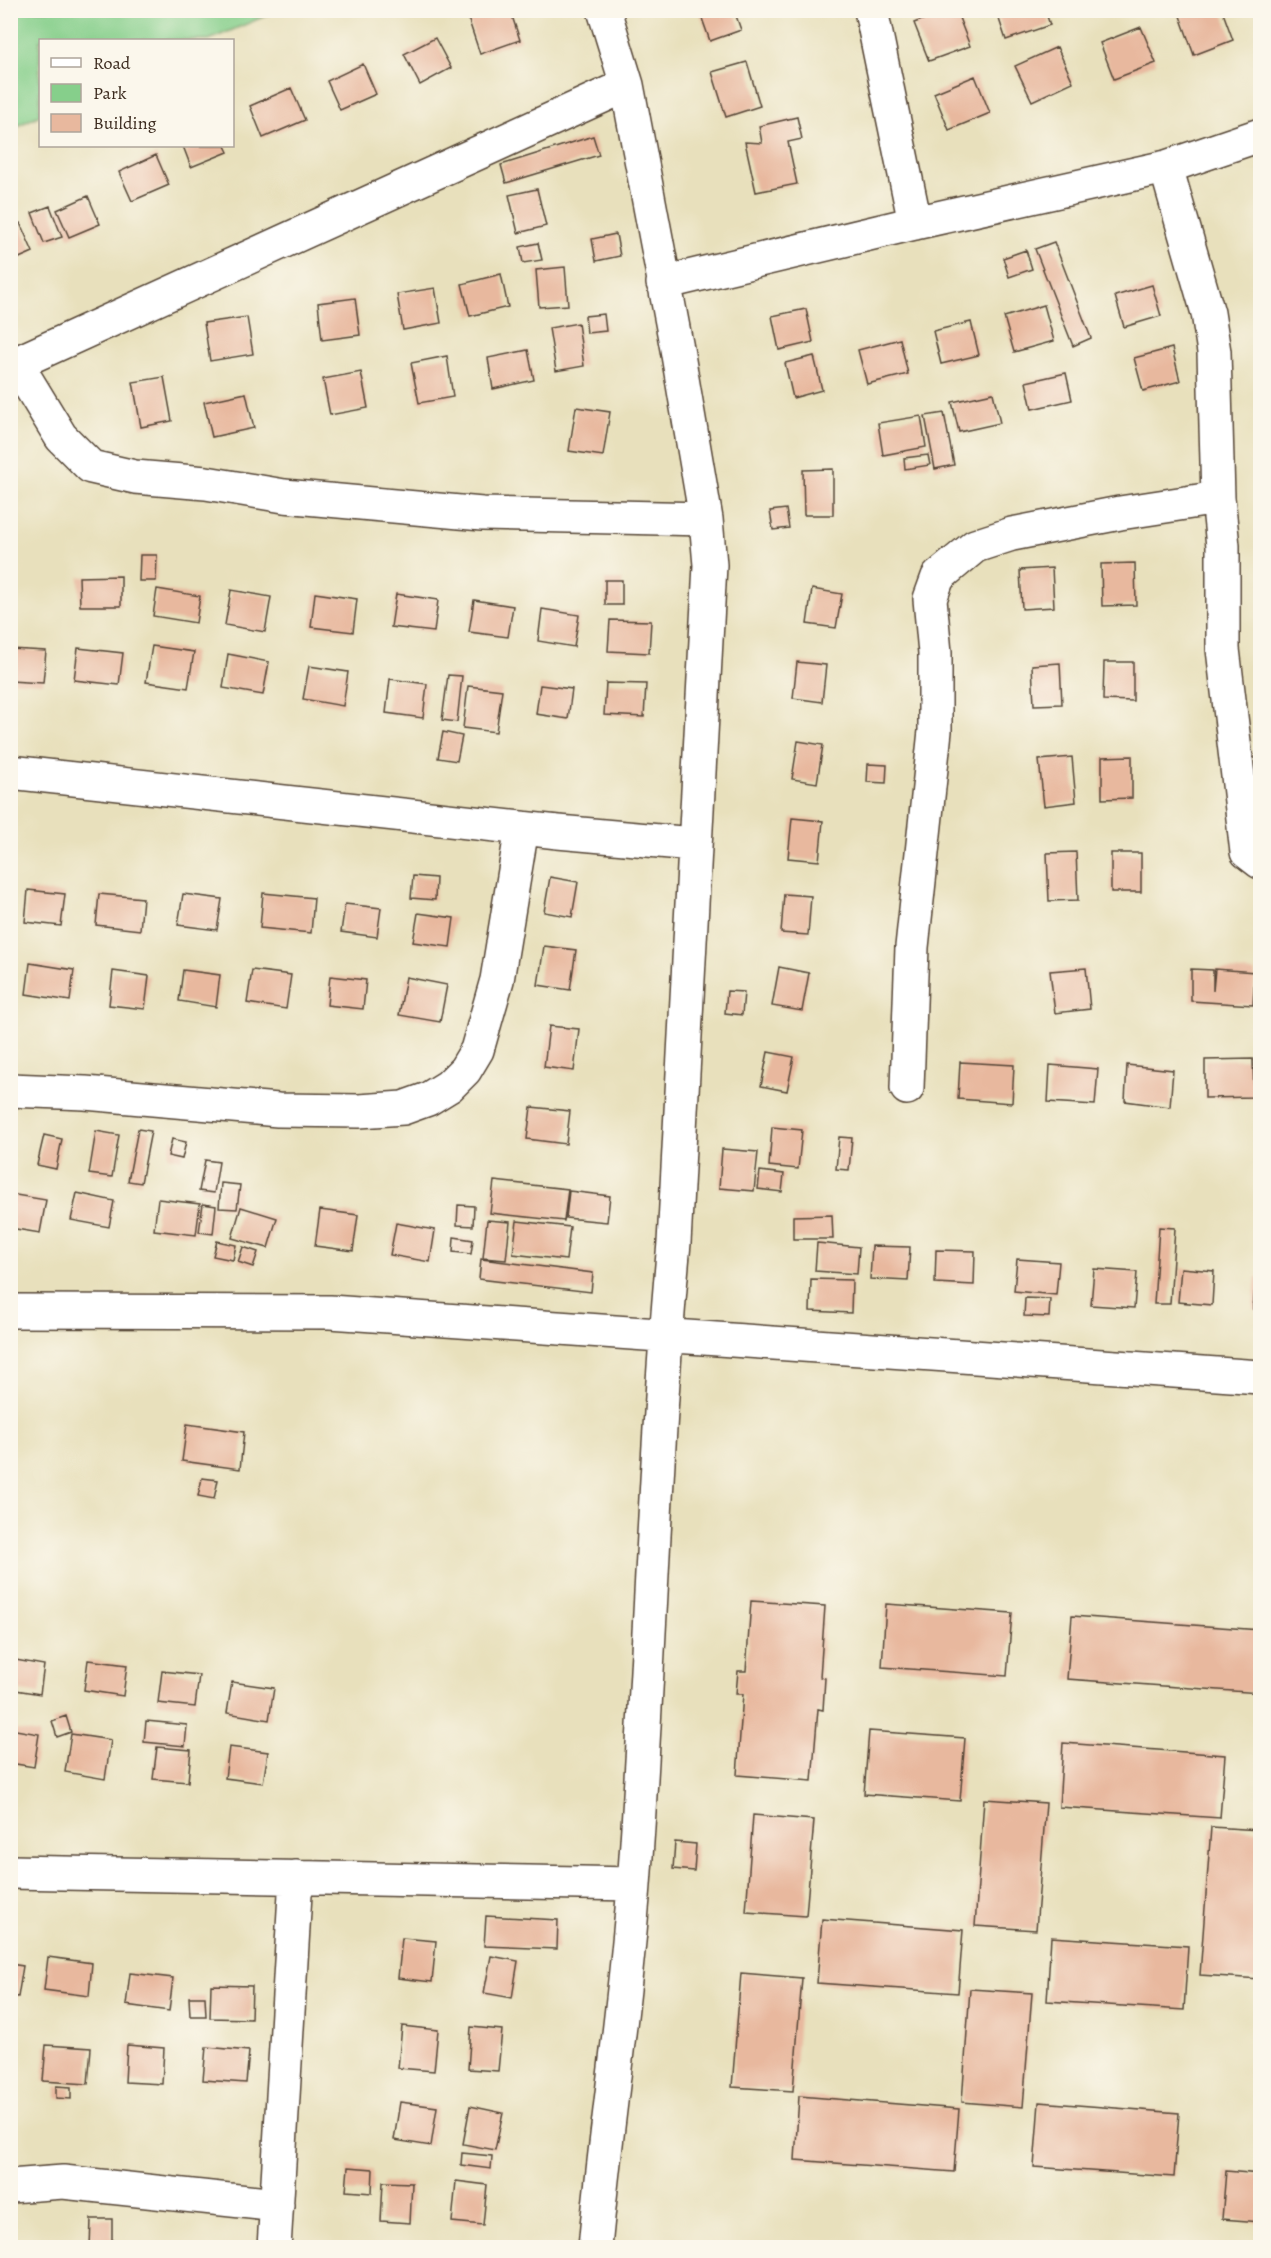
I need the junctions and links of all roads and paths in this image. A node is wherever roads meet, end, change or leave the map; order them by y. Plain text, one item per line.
1 (604, 10) edge
2 (870, 10) edge
3 (627, 85) junction
4 (1260, 135) edge
5 (1166, 167) junction
6 (915, 223) junction
7 (663, 283) junction
8 (14, 365) edge
9 (1218, 498) junction
10 (706, 519) junction
11 (10, 772) edge
12 (522, 828) junction
13 (693, 844) junction
14 (1260, 862) edge
15 (907, 1088) dead end
16 (10, 1090) edge
17 (10, 1311) edge
18 (665, 1337) junction
19 (1260, 1377) edge
20 (10, 1872) edge
21 (296, 1877) junction
22 (634, 1884) junction
23 (10, 2186) edge
24 (277, 2205) junction
25 (274, 2247) edge
26 (595, 2247) edge

1 - 3 street
2 - 6 street
3 - 7 street
3 - 8 street
4 - 5 street
5 - 6 street
5 - 9 street
6 - 7 street
7 - 10 street
8 - 10 street
9 - 14 street
9 - 15 street
10 - 13 street
11 - 12 street
12 - 13 street
12 - 16 street
13 - 18 street
17 - 18 street
18 - 19 street
18 - 22 street
20 - 21 street
21 - 22 street
21 - 24 street
22 - 26 street
23 - 24 street
24 - 25 street

